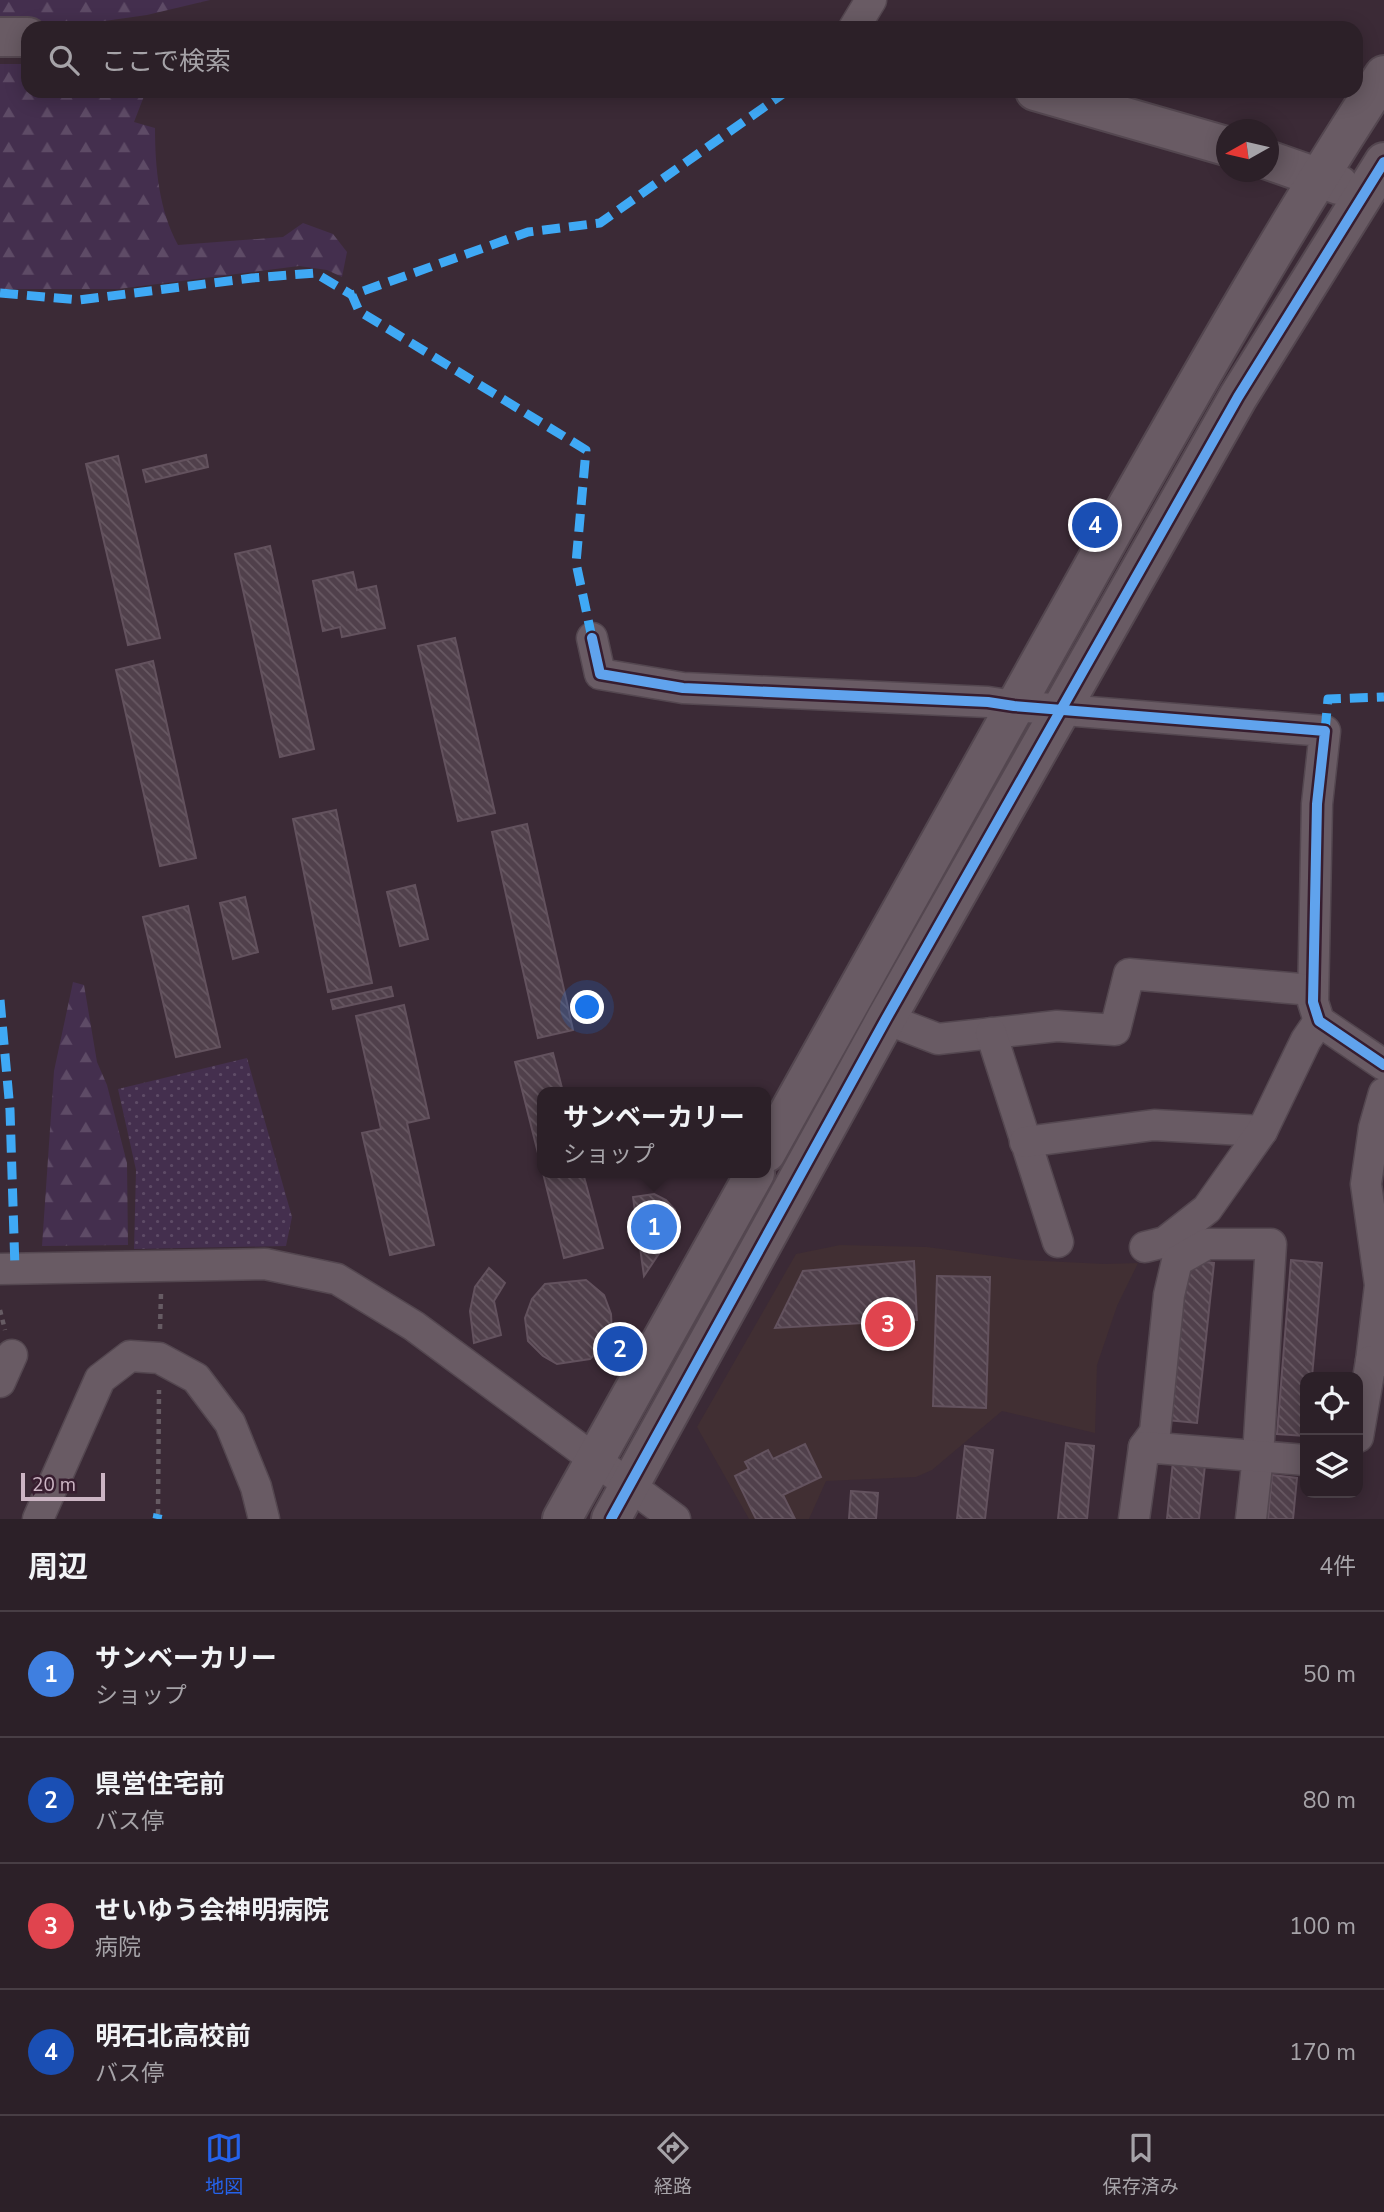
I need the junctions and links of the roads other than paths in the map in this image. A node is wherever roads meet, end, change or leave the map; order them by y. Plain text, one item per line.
1 (871, 0) edge
2 (858, 21) edge
3 (0, 37) edge
4 (21, 37) edge
5 (1384, 75) edge
6 (1059, 98) edge
7 (1216, 143) edge
8 (1384, 162) edge
9 (1279, 163) edge
10 (1318, 176) junction
11 (1374, 199) edge
12 (592, 638) dead end
13 (1014, 706) junction
14 (1062, 710) junction
15 (1312, 990) junction
16 (886, 1019) junction
17 (1319, 1021) junction
18 (991, 1033) junction
19 (1384, 1065) edge
20 (1384, 1093) edge
21 (1262, 1131) junction
22 (1026, 1142) junction
23 (771, 1144) edge
24 (752, 1178) edge
25 (1058, 1242) dead end
26 (1145, 1247) dead end
27 (0, 1269) edge
28 (12, 1355) dead end
29 (1378, 1361) edge
30 (0, 1382) edge
31 (1359, 1435) edge
32 (1144, 1447) junction
33 (1258, 1457) junction
34 (1300, 1460) edge
35 (595, 1461) junction
36 (620, 1503) edge
37 (38, 1519) edge
38 (264, 1519) edge
39 (562, 1519) edge
40 (675, 1519) edge
41 (1134, 1519) edge
42 (1251, 1519) edge

1 - 2 street
3 - 4 street
5 - 10 street
6 - 7 street
8 - 11 street
9 - 10 street
10 - 11 street
10 - 13 street
11 - 14 street
12 - 13 street
13 - 14 street
13 - 23 street
14 - 15 street
14 - 16 street
15 - 17 street
15 - 18 street
16 - 18 street
16 - 36 street
17 - 19 street
17 - 21 street
18 - 22 street
20 - 29 street
21 - 22 street
21 - 26 street
22 - 25 street
24 - 35 street
27 - 35 street
28 - 30 street
29 - 31 street
32 - 33 street
32 - 33 street
32 - 41 street
33 - 34 street
33 - 42 street
35 - 36 street
35 - 39 street
36 - 40 street
37 - 38 street

